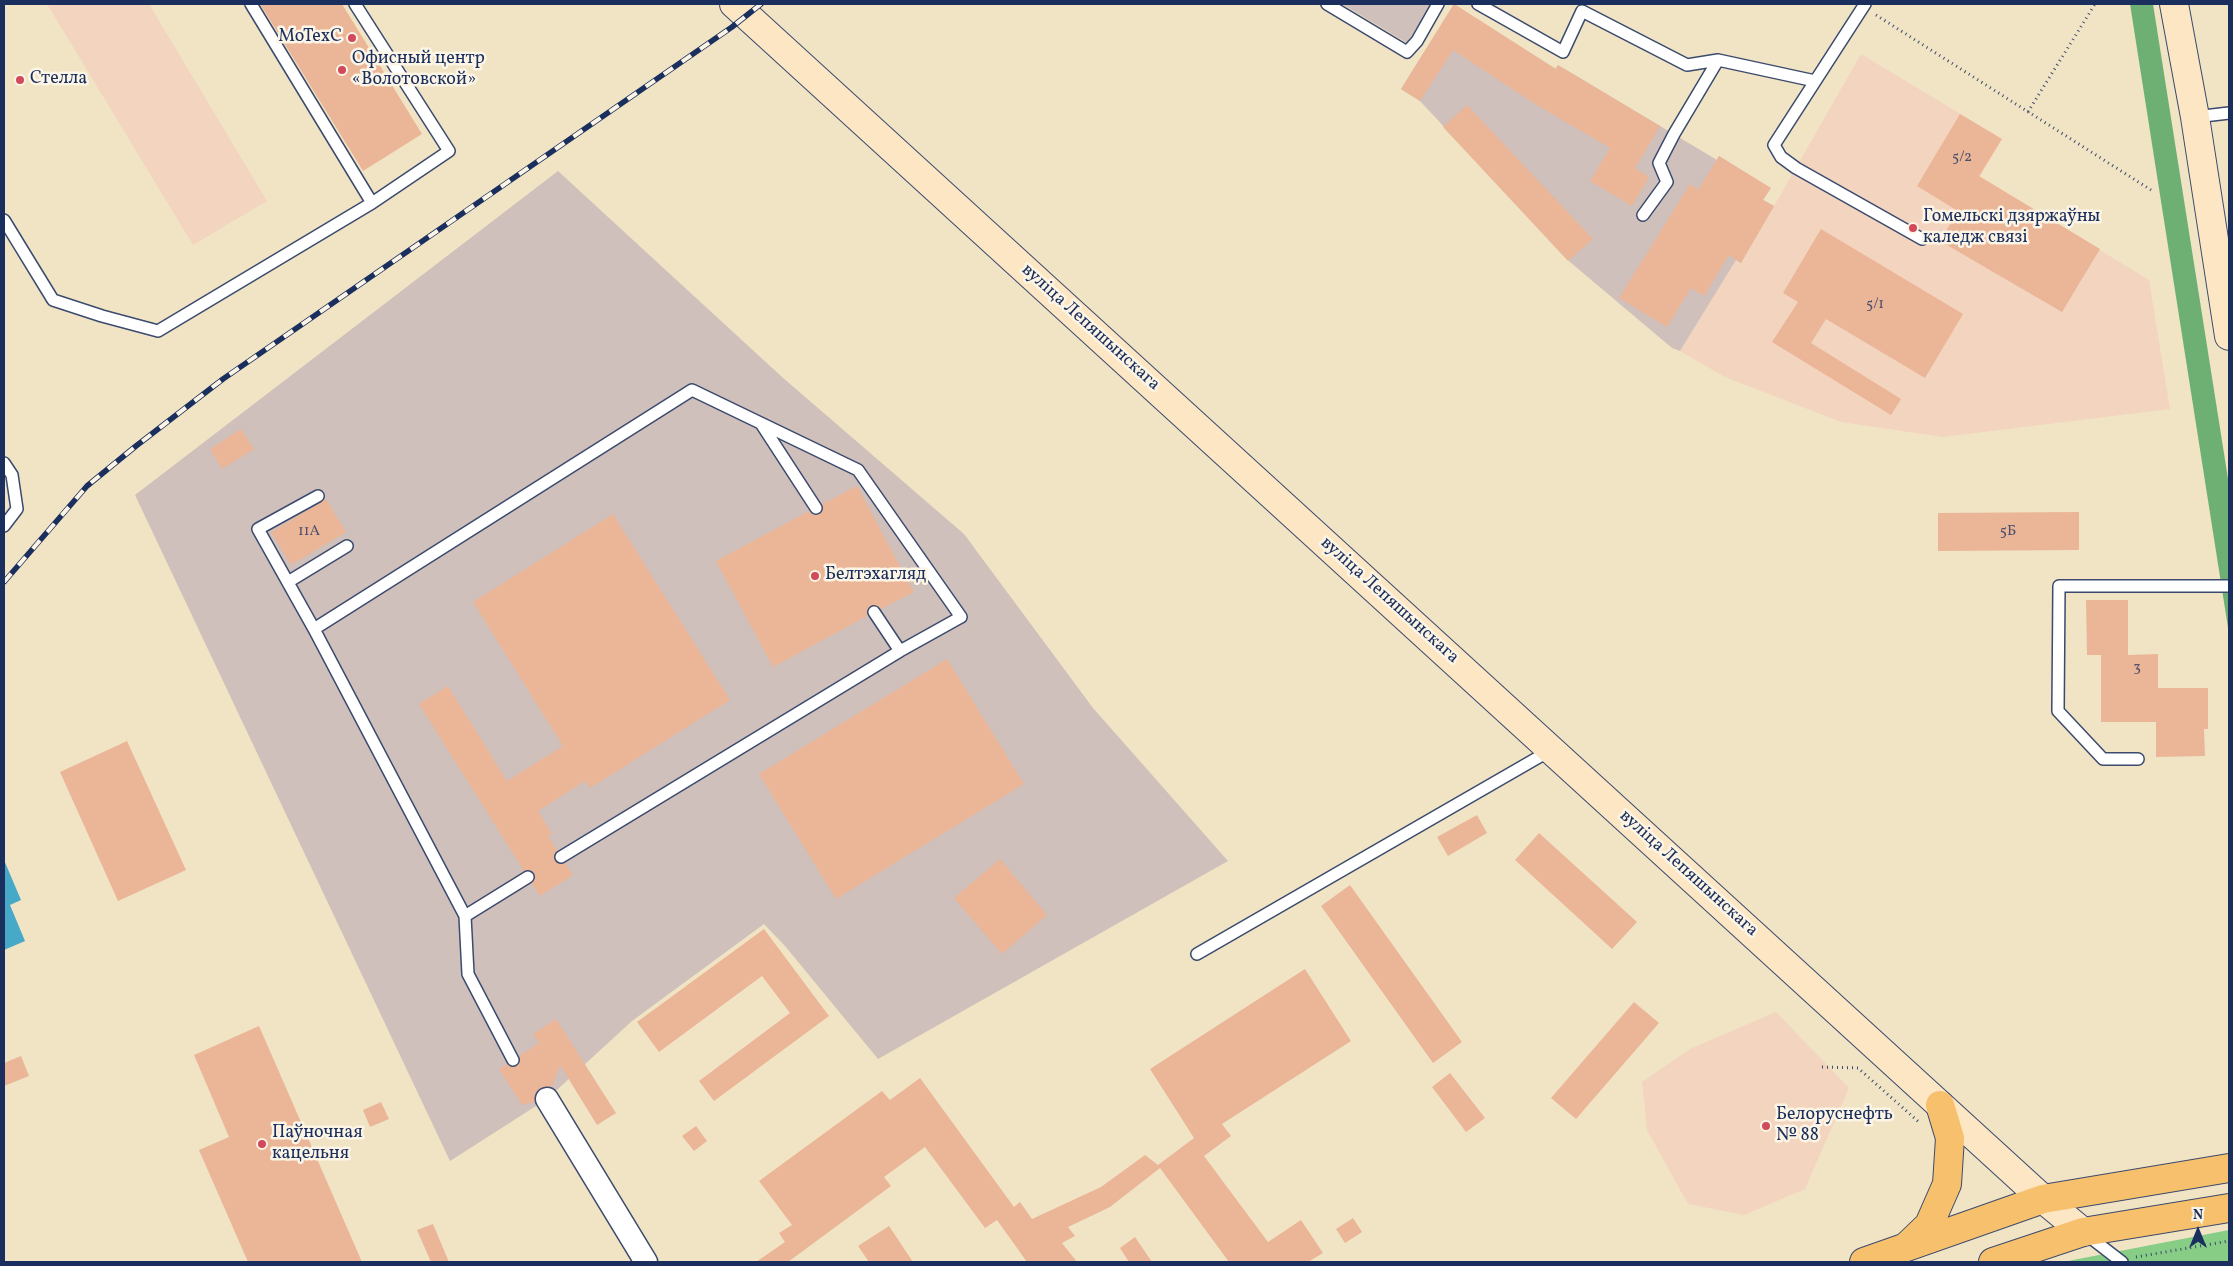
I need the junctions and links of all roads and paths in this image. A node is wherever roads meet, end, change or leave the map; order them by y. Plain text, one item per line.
1 (251, 4) edge
2 (355, 4) edge
3 (734, 4) edge
4 (1327, 4) edge
5 (1438, 4) edge
6 (1478, 4) edge
7 (2095, 4) edge
8 (2174, 4) edge
9 (1864, 5) edge
10 (1718, 60) junction
11 (1815, 81) junction
12 (2028, 112) junction
13 (2229, 113) edge
14 (2195, 117) junction
15 (2151, 190) dead end
16 (372, 203) junction
17 (1643, 215) dead end
18 (4, 220) edge
19 (1922, 240) dead end
20 (2229, 336) edge
21 (761, 424) junction
22 (4, 463) edge
23 (318, 496) dead end
24 (816, 508) dead end
25 (4, 526) edge
26 (347, 546) dead end
27 (288, 582) junction
28 (2229, 586) edge
29 (874, 612) dead end
30 (314, 629) junction
31 (900, 650) junction
32 (1553, 749) junction
33 (2138, 759) dead end
34 (561, 857) dead end
35 (528, 877) dead end
36 (465, 916) junction
37 (1197, 954) dead end
38 (513, 1060) dead end
39 (1822, 1067) dead end
40 (547, 1099) dead end
41 (1940, 1104) junction
42 (1924, 1127) dead end
43 (2229, 1168) edge
44 (2043, 1199) junction
45 (2229, 1208) edge
46 (2083, 1232) junction
47 (2229, 1241) edge
48 (1904, 1248) junction
49 (2125, 1260) edge
50 (646, 1262) edge
51 (1864, 1262) edge
52 (1994, 1262) edge

1 - 16 lane
2 - 16 lane
3 - 32 main road, вуліца Лепяшынскага
4 - 5 lane
6 - 10 lane
7 - 12 path
8 - 14 main road
9 - 11 lane
9 - 12 path
10 - 11 lane
10 - 17 lane
11 - 19 lane
12 - 15 path
13 - 14 lane
14 - 20 main road
16 - 18 lane
21 - 24 lane
21 - 30 lane
21 - 31 lane
22 - 25 lane
23 - 27 lane
26 - 27 lane
27 - 30 lane
28 - 33 lane
29 - 31 lane
30 - 36 lane
31 - 34 lane
32 - 37 lane
32 - 41 main road, вуліца Лепяшынскага
35 - 36 lane
36 - 38 lane
39 - 42 path
40 - 50 street
41 - 44 main road, вуліца Лепяшынскага
41 - 48 main road
43 - 44 main road
44 - 46 main road, вуліца Лепяшынскага
44 - 48 main road
45 - 46 main road
46 - 49 lane
46 - 52 main road
47 - 49 path
48 - 51 main road

